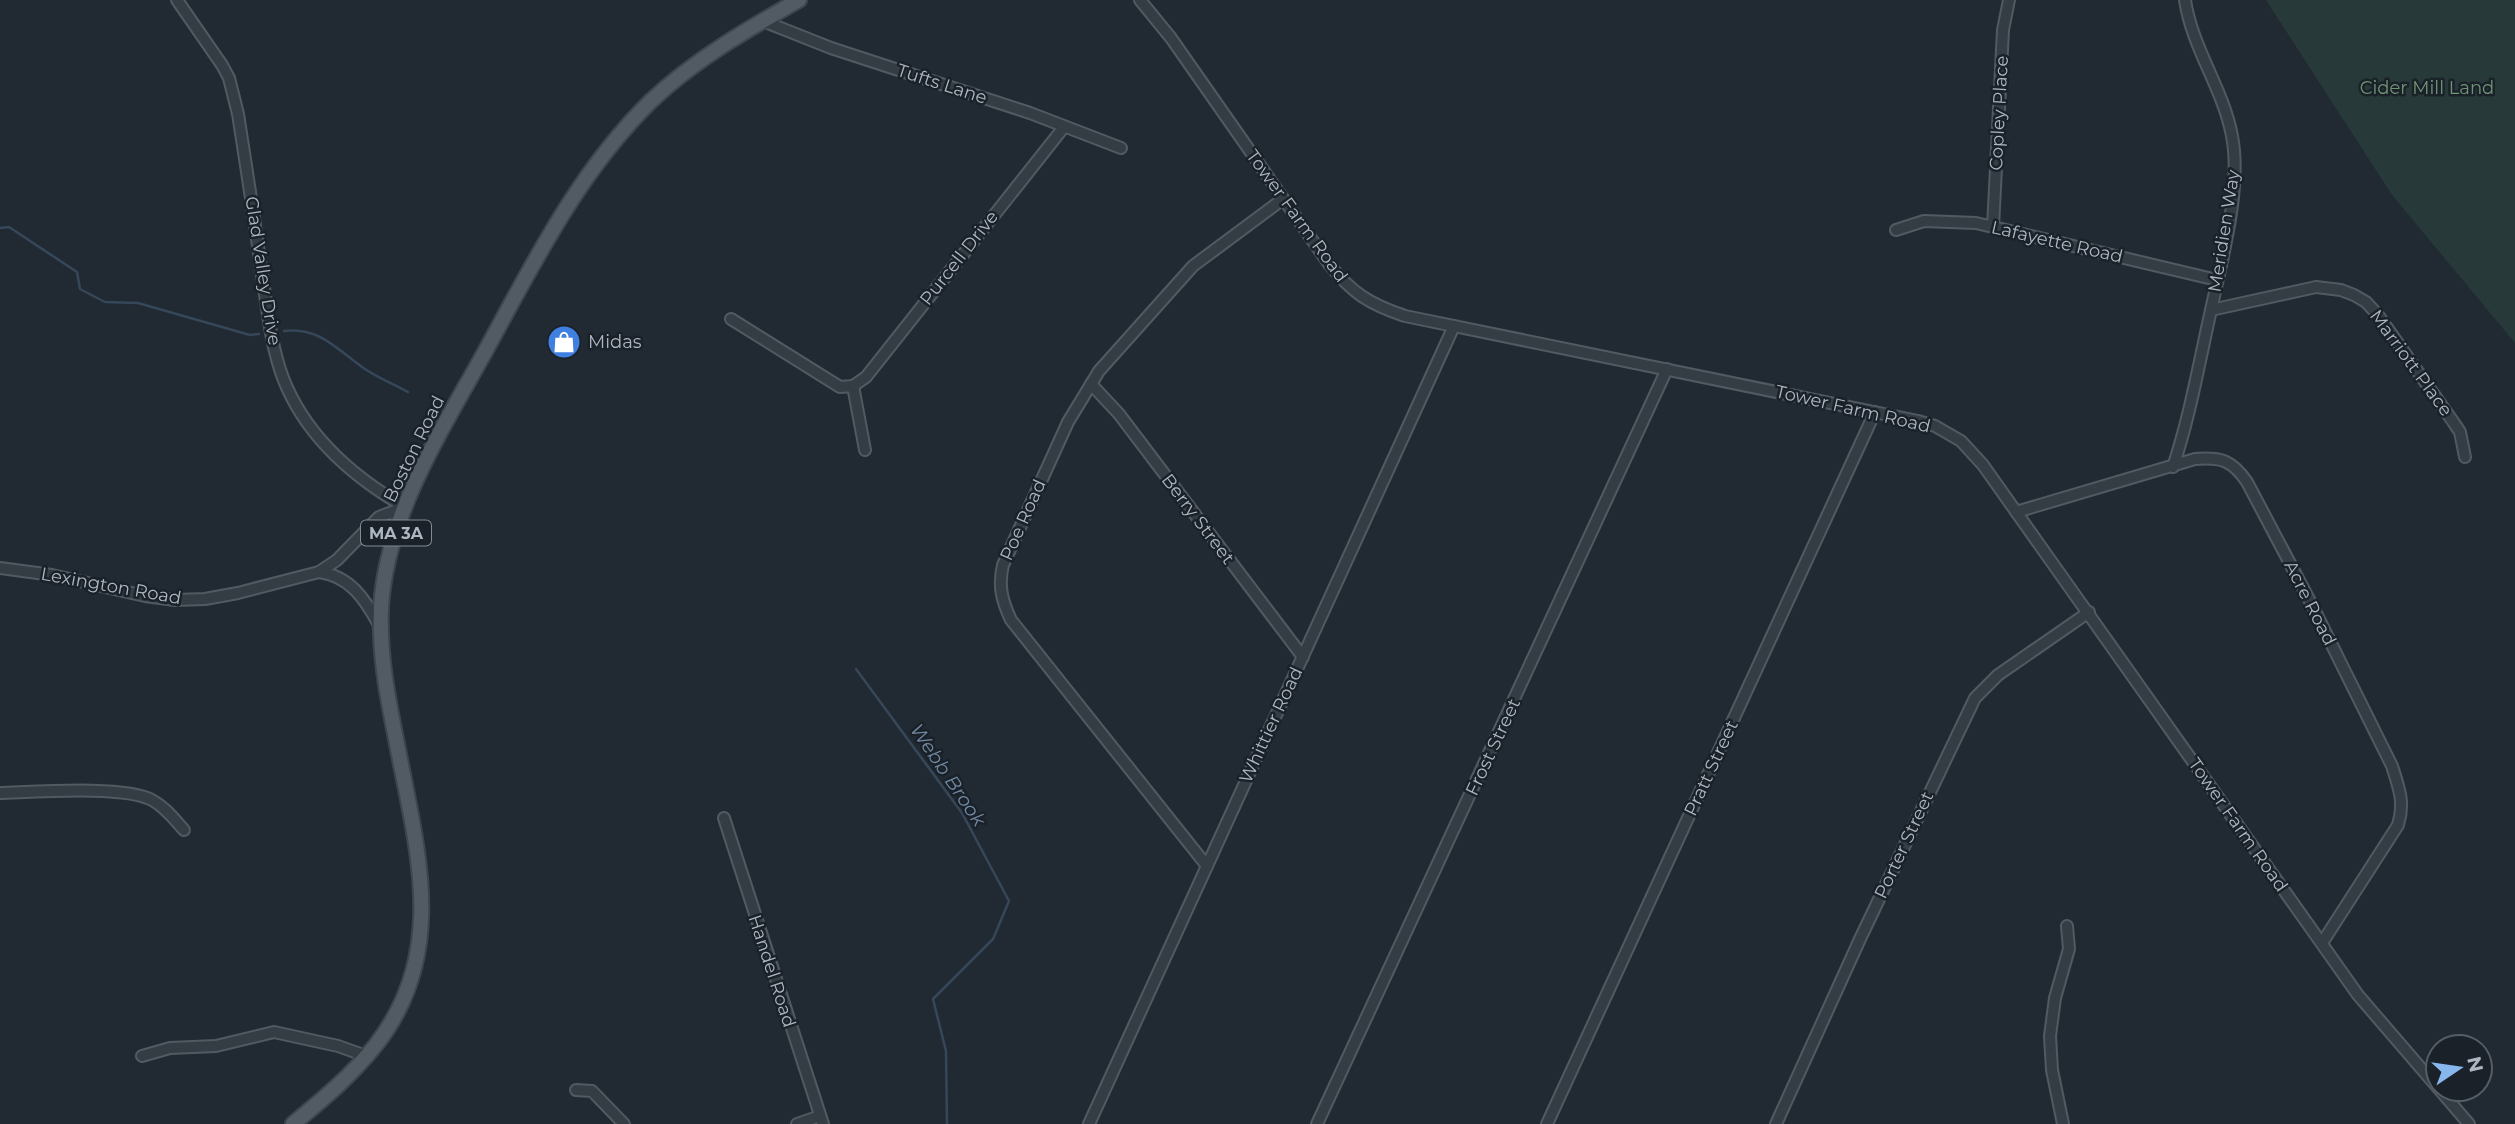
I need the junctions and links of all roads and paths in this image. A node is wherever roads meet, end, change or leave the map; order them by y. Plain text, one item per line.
1 (177, 0) edge
2 (799, 0) edge
3 (1140, 0) edge
4 (2009, 0) edge
5 (2185, 0) edge
6 (763, 21) junction
7 (1064, 127) junction
8 (1121, 148) dead end
9 (1283, 199) junction
10 (1993, 228) junction
11 (1896, 230) dead end
12 (2217, 280) junction
13 (2211, 310) junction
14 (731, 319) dead end
15 (1454, 326) junction
16 (1667, 369) junction
17 (1091, 384) junction
18 (853, 386) junction
19 (1875, 412) junction
20 (865, 450) dead end
21 (2465, 457) dead end
22 (2173, 467) junction
23 (405, 508) junction
24 (2017, 512) junction
25 (0, 568) edge
26 (319, 572) junction
27 (2089, 612) junction
28 (380, 628) junction
29 (1303, 657) junction
30 (0, 793) edge
31 (724, 818) dead end
32 (184, 830) dead end
33 (1207, 866) junction
34 (2067, 926) dead end
35 (2322, 943) junction
36 (142, 1056) dead end
37 (366, 1056) junction
38 (2424, 1073) edge
39 (576, 1090) dead end
40 (2450, 1103) edge
41 (821, 1120) edge
42 (293, 1124) edge
43 (624, 1124) edge
44 (797, 1124) edge
45 (1089, 1124) edge
46 (1317, 1124) edge
47 (1547, 1124) edge
48 (1776, 1124) edge
49 (2063, 1124) edge
50 (2469, 1124) edge

1 - 23 street, Glad Valley Drive
2 - 6 main road, Boston Road / MA 3A
3 - 9 street, Tower Farm Road
4 - 10 street, Copley Place
5 - 12 street, Meridien Way
6 - 7 street, Tufts Lane
6 - 23 main road, Boston Road / MA 3A
7 - 8 street, Tufts Lane
7 - 18 street, Purcell Drive
9 - 15 street, Tower Farm Road
9 - 17 street, Poe Road
10 - 11 street, Lafayette Road
10 - 12 street, Lafayette Road
12 - 13 street, Meridien Way
13 - 21 street, Marriott Place
13 - 22 street, Meridien Way
14 - 18 street
15 - 16 street, Tower Farm Road
15 - 29 street, Whittier Road
16 - 19 street, Tower Farm Road
16 - 46 street, Frost Street
17 - 29 street, Berry Street
17 - 33 street, Poe Road
18 - 20 street
19 - 24 street, Tower Farm Road
19 - 47 street, Pratt Street
22 - 24 street, Acre Road
22 - 35 street, Acre Road
23 - 26 street, Lexington Road
23 - 28 main road, Boston Road / MA 3A
24 - 27 street, Tower Farm Road
25 - 26 street, Lexington Road
26 - 28 street
27 - 35 street, Tower Farm Road
27 - 48 street, Porter Street
28 - 37 main road, Boston Road / MA 3A
29 - 33 street, Whittier Road
30 - 32 street
31 - 41 street, Handel Road
33 - 45 street, Whittier Road
34 - 49 street
35 - 38 street, Tower Farm Road
36 - 37 street
37 - 42 main road, Boston Road / MA 3A
39 - 43 street
40 - 50 street, Tower Farm Road
41 - 44 street

